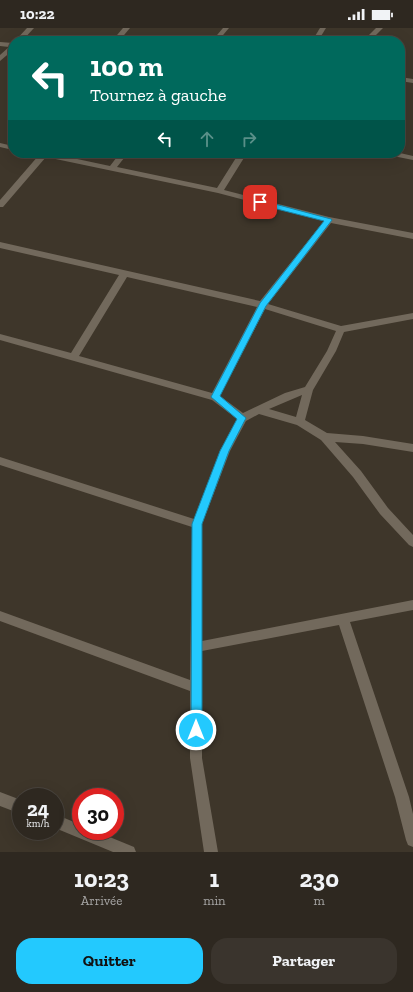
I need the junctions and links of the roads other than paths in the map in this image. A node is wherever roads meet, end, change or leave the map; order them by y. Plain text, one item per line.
1 (32, 28) edge
2 (127, 28) edge
3 (226, 28) edge
4 (380, 28) edge
5 (23, 36) edge
6 (120, 36) edge
7 (219, 36) edge
8 (371, 36) edge
9 (8, 51) edge
10 (0, 59) edge
11 (38, 158) edge
12 (60, 158) edge
13 (120, 158) edge
14 (240, 158) edge
15 (111, 169) junction
16 (219, 192) junction
17 (0, 205) edge
18 (329, 220) junction
19 (413, 236) edge
20 (0, 244) edge
21 (124, 274) junction
22 (262, 305) junction
23 (413, 316) edge
24 (340, 329) junction
25 (0, 337) edge
26 (73, 357) junction
27 (308, 390) junction
28 (215, 397) junction
29 (261, 410) junction
30 (242, 418) junction
31 (300, 422) junction
32 (325, 436) junction
33 (413, 448) edge
34 (0, 461) edge
35 (197, 524) junction
36 (413, 542) edge
37 (413, 606) edge
38 (0, 616) edge
39 (344, 619) junction
40 (197, 647) junction
41 (196, 688) junction
42 (0, 799) edge
43 (12, 804) edge
44 (64, 826) edge
45 (413, 840) edge
46 (129, 852) edge
47 (211, 852) edge

1 - 5 street
2 - 6 street
3 - 7 street
4 - 8 street
9 - 10 street
11 - 17 street
12 - 15 street
13 - 15 street
14 - 16 street
15 - 16 street
16 - 18 street
18 - 19 street
18 - 22 street
20 - 21 street
21 - 22 street
21 - 26 street
22 - 24 street
22 - 28 street
23 - 24 street
24 - 27 street
25 - 26 street
26 - 28 street
27 - 29 street
27 - 31 street
28 - 30 street
29 - 30 street
29 - 31 street
30 - 35 street
31 - 32 street
32 - 33 street
32 - 36 street
34 - 35 street
35 - 40 street
37 - 39 street
38 - 41 street
39 - 40 street
39 - 45 street
40 - 41 street
41 - 47 street
42 - 43 street
44 - 46 street

